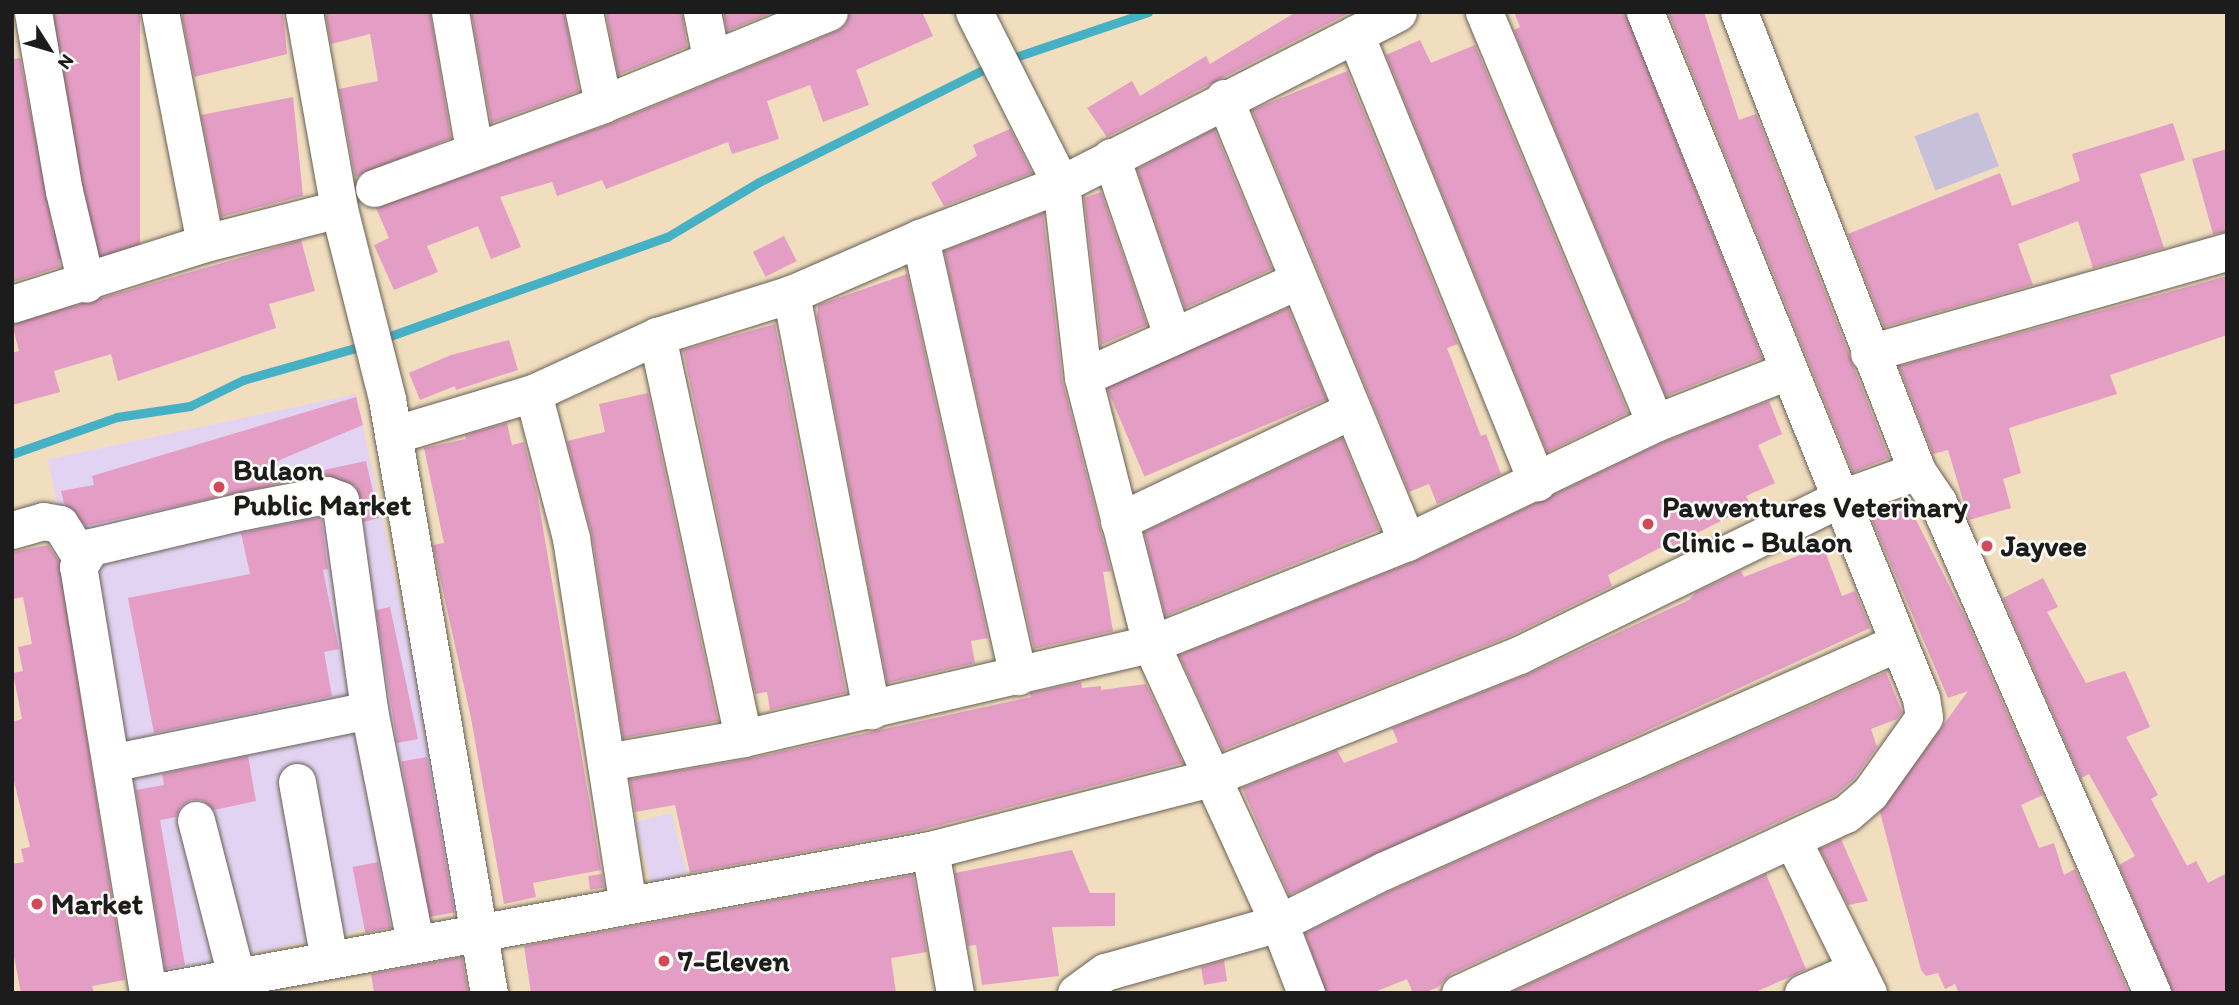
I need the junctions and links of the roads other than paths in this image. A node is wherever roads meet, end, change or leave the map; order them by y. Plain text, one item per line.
1 (33, 12) edge
2 (160, 12) edge
3 (304, 12) edge
4 (450, 12) edge
5 (584, 12) edge
6 (702, 12) edge
7 (830, 12) edge
8 (974, 12) edge
9 (1398, 12) edge
10 (1484, 12) edge
11 (1646, 12) edge
12 (1739, 12) edge
13 (1355, 34) junction
14 (711, 58) junction
15 (1224, 98) junction
16 (603, 104) junction
17 (474, 150) junction
18 (1111, 157) junction
19 (1061, 184) junction
20 (374, 188) dead end
21 (319, 214) dead end
22 (920, 238) junction
23 (205, 243) junction
24 (2227, 252) edge
25 (1297, 281) junction
26 (86, 283) junction
27 (791, 294) junction
28 (12, 304) edge
29 (1172, 334) junction
30 (657, 336) junction
31 (1869, 353) junction
32 (1787, 371) junction
33 (1083, 377) junction
34 (533, 393) junction
35 (1350, 411) junction
36 (1655, 423) junction
37 (393, 435) junction
38 (1917, 471) junction
39 (1537, 483) junction
40 (1839, 499) junction
41 (1119, 521) junction
42 (12, 530) edge
43 (1406, 542) junction
44 (81, 556) junction
45 (1897, 643) junction
46 (1151, 644) junction
47 (1018, 676) junction
48 (369, 710) junction
49 (872, 710) junction
50 (743, 738) junction
51 (606, 762) junction
52 (111, 764) junction
53 (1210, 778) junction
54 (297, 782) dead end
55 (196, 820) dead end
56 (1793, 841) junction
57 (930, 850) junction
58 (628, 905) junction
59 (1279, 923) junction
60 (479, 932) junction
61 (415, 943) junction
62 (329, 959) junction
63 (236, 976) junction
64 (1862, 981) edge
65 (149, 993) edge
66 (489, 993) edge
67 (955, 993) edge
68 (1076, 993) edge
69 (1306, 993) edge
70 (1460, 993) edge
71 (1803, 993) edge
72 (2152, 993) edge

1 - 26 street
2 - 23 street
3 - 37 street
4 - 17 street
5 - 16 street
6 - 14 street
7 - 14 street
8 - 19 street
9 - 13 street
10 - 36 street
11 - 32 street
12 - 31 street
13 - 15 street
13 - 39 street
14 - 16 street
15 - 18 street
15 - 25 street
16 - 17 street
17 - 20 street
18 - 19 street
18 - 29 street
19 - 22 street
19 - 33 street
21 - 23 street
22 - 27 street
22 - 47 street
23 - 26 street
24 - 31 street
25 - 29 street
25 - 35 street
26 - 28 street
27 - 30 street
27 - 49 street
29 - 33 street
30 - 34 street
30 - 50 street
31 - 38 street
32 - 36 street
32 - 40 street
33 - 41 street
34 - 37 street
34 - 51 street
35 - 41 street
35 - 43 street
36 - 39 street
37 - 60 street
38 - 40 street
38 - 72 street
39 - 43 street
40 - 45 street
40 - 53 street
41 - 46 street
42 - 44 street
43 - 46 street
44 - 48 street
44 - 52 street
45 - 56 street
45 - 59 street
46 - 47 street
46 - 53 street
47 - 49 street
48 - 52 street
48 - 61 street
49 - 50 street
50 - 51 street
51 - 58 street
52 - 65 street
53 - 57 street
53 - 59 street
54 - 62 street
55 - 63 street
56 - 64 street
56 - 70 street
57 - 58 street
57 - 67 street
58 - 60 street
59 - 68 street
59 - 69 street
60 - 61 street
60 - 66 street
61 - 62 street
62 - 63 street
63 - 65 street
64 - 71 street

